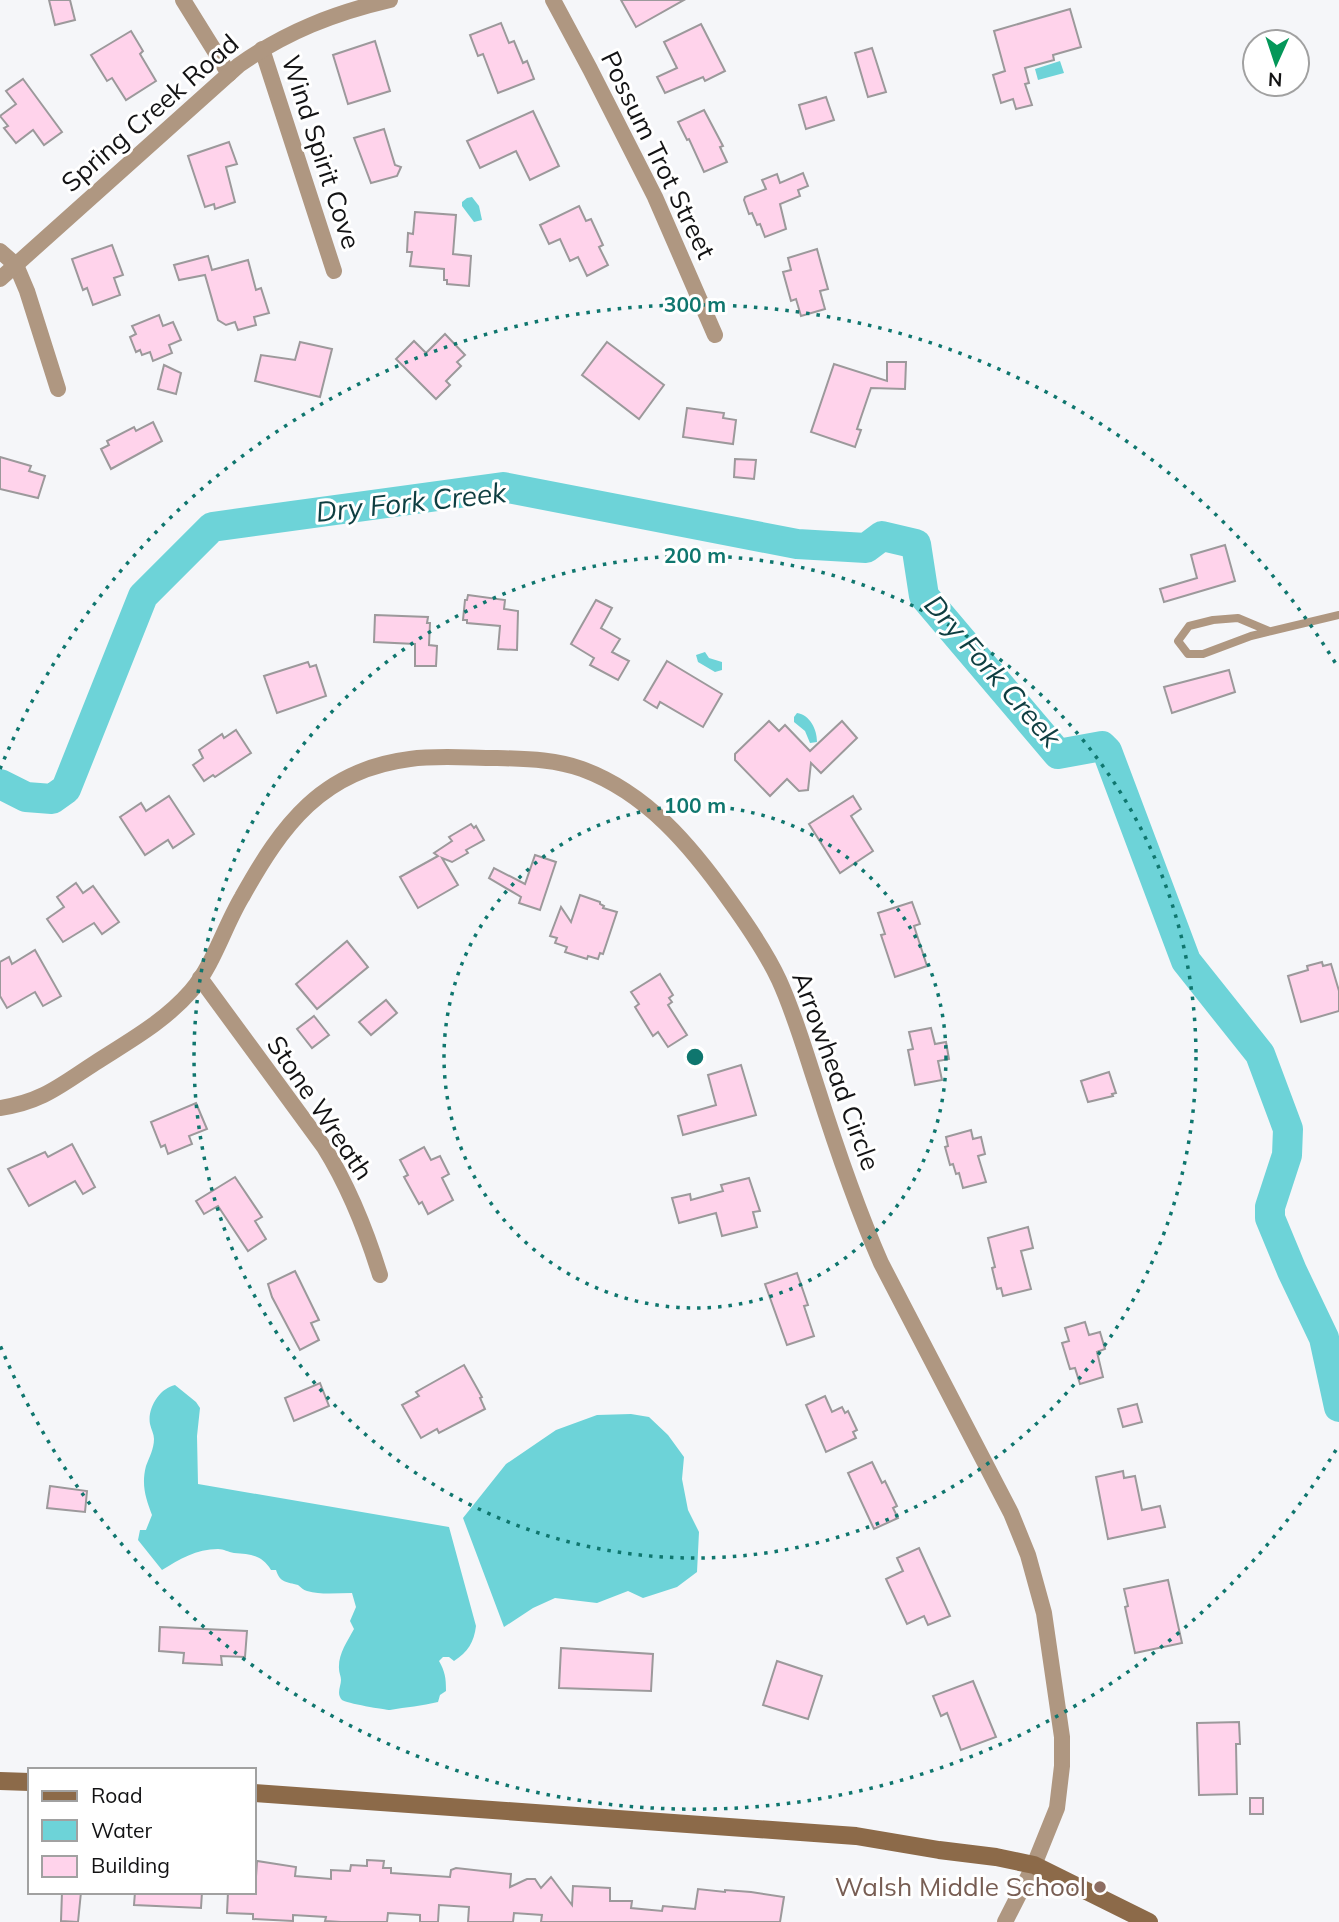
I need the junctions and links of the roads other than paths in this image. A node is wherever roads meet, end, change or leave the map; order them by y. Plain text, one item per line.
1 (183, 0) edge
2 (390, 0) edge
3 (552, 0) edge
4 (262, 49) junction
5 (229, 74) junction
6 (0, 251) edge
7 (16, 265) junction
8 (334, 271) dead end
9 (0, 279) edge
10 (715, 335) dead end
11 (58, 390) dead end
12 (1339, 615) edge
13 (1269, 631) junction
14 (200, 978) junction
15 (0, 1108) edge
16 (380, 1275) dead end
17 (0, 1781) edge
18 (28, 1782) edge
19 (256, 1793) edge
20 (1034, 1866) junction
21 (1005, 1922) edge
22 (1149, 1922) edge

1 - 5 street
2 - 4 street, Spring Creek Road
3 - 10 street, Possum Trot Street
4 - 5 street, Spring Creek Road
4 - 8 street, Wind Spirit Cove
5 - 7 street, Spring Creek Road
6 - 7 street
7 - 9 street, Spring Creek Road
7 - 11 street
12 - 13 lane
13 - 13 lane
14 - 15 street, Arrowhead Circle
14 - 16 street, Stone Wreath
14 - 20 street, Arrowhead Circle
17 - 18 main road
19 - 20 main road
20 - 21 street, Arrowhead Circle
20 - 22 main road

